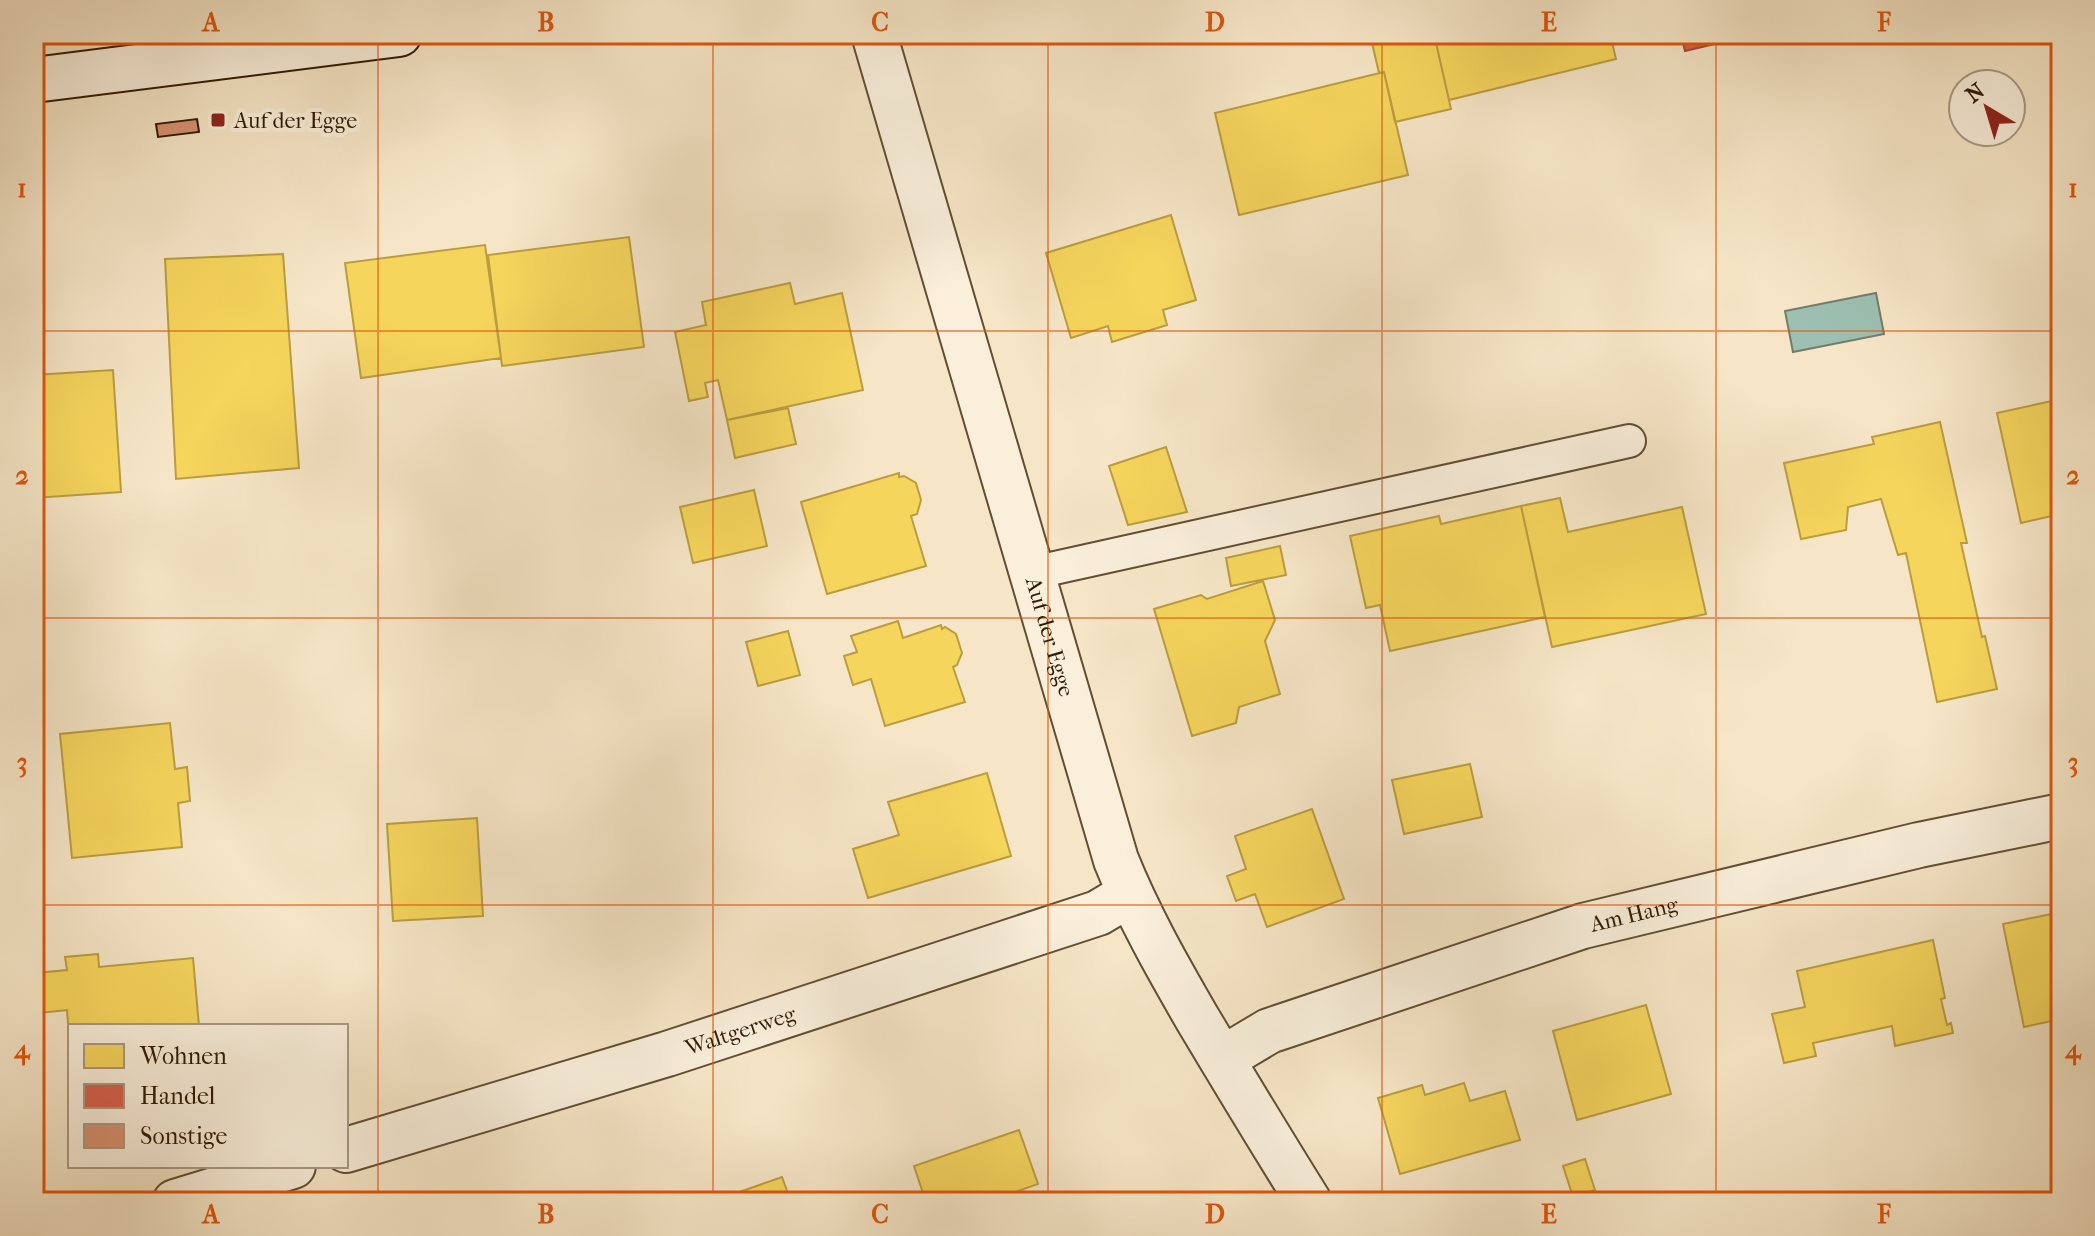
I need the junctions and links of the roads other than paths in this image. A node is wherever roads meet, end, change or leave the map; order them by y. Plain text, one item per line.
1 (399, 34) edge
2 (874, 34) edge
3 (34, 80) edge
4 (1629, 441) dead end
5 (1032, 573) junction
6 (2061, 816) edge
7 (1130, 894) junction
8 (1222, 1059) junction
9 (348, 1149) edge
10 (286, 1168) edge
11 (175, 1202) edge
12 (1309, 1202) edge

1 - 3 street
2 - 5 street, Auf der Egge
4 - 5 lane
5 - 7 street, Auf der Egge
6 - 8 street, Am Hang
7 - 8 street, Auf der Egge
7 - 9 street, Waltgerweg
8 - 12 street, Auf der Egge
10 - 11 street

